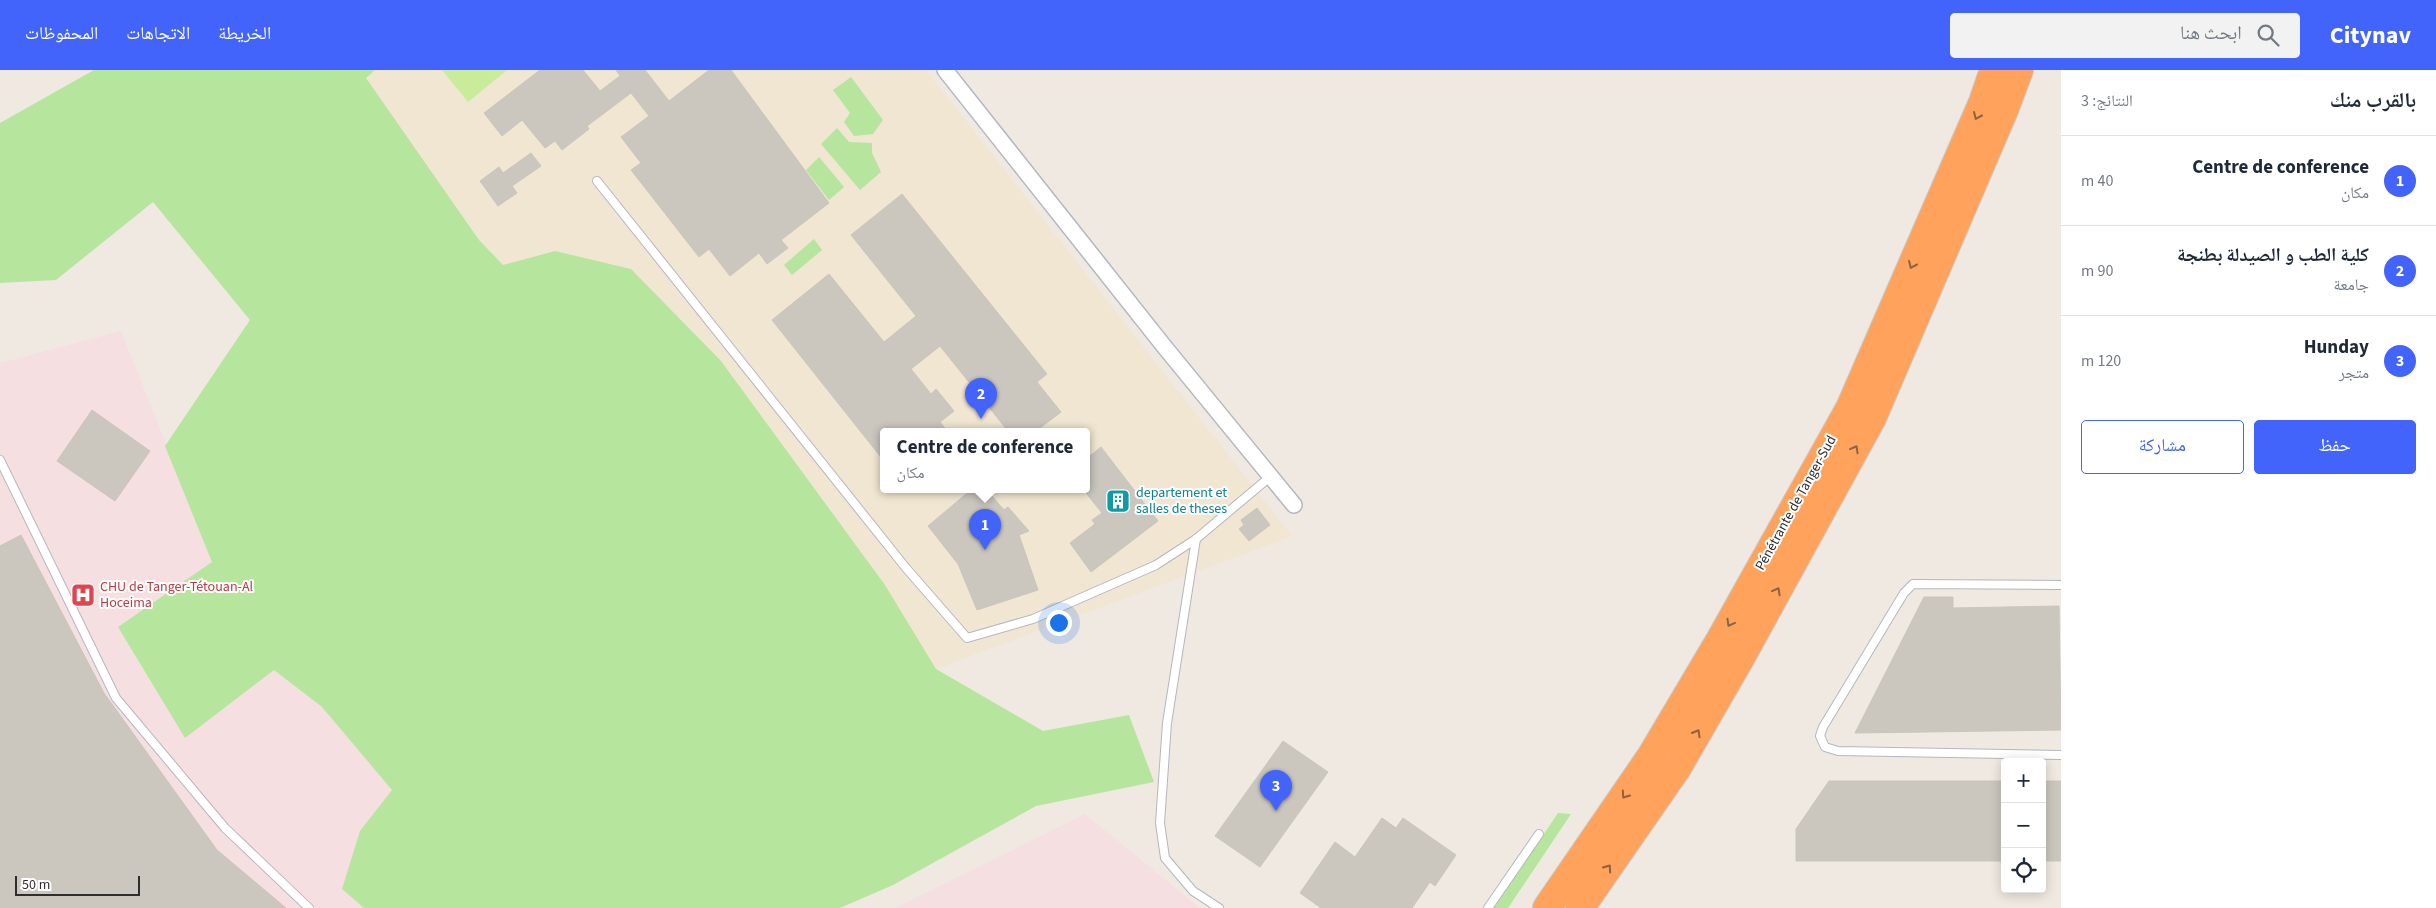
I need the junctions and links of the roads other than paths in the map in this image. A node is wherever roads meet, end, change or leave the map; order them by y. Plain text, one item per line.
1 (945, 70) edge
2 (1994, 70) edge
3 (2019, 70) edge
4 (597, 181) dead end
5 (0, 460) edge
6 (1270, 476) junction
7 (1294, 505) dead end
8 (1196, 539) junction
9 (2061, 585) edge
10 (2061, 754) edge
11 (1539, 834) dead end
12 (309, 908) edge
13 (1219, 908) edge
14 (1488, 908) edge
15 (1546, 908) edge
16 (1580, 908) edge

1 - 6 street
2 -> 15 highway, Pénétrante de Tanger-Sud
16 -> 3 highway, Pénétrante de Tanger-Sud
4 - 8 lane
5 - 12 lane
6 - 7 street
6 - 8 lane
8 - 13 lane
9 - 10 lane
11 - 14 lane

